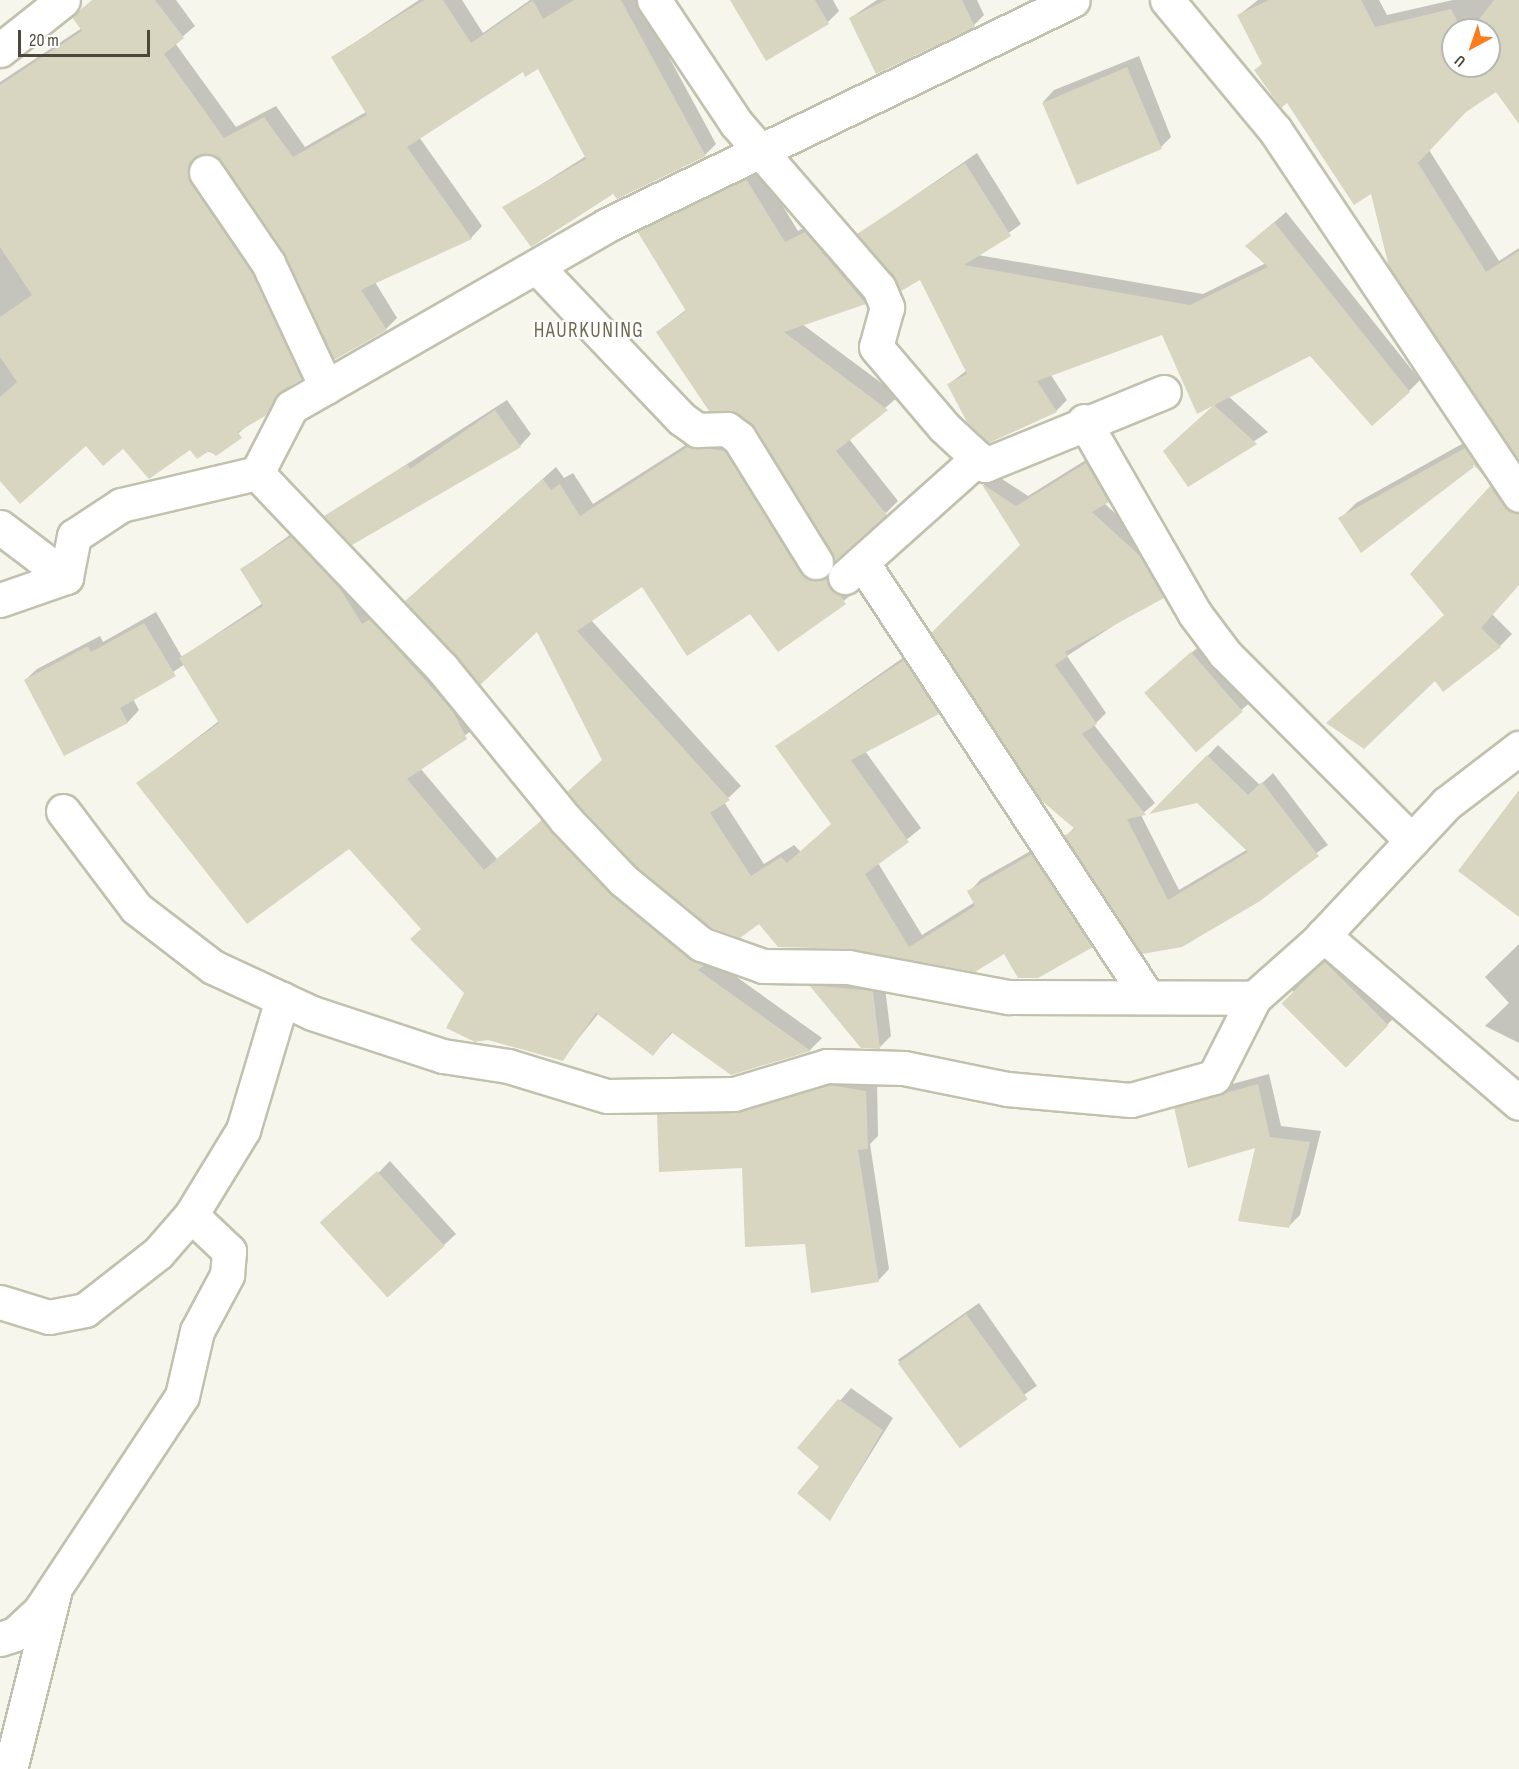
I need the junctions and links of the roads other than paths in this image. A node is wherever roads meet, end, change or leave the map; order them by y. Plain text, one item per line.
1 (63, 0) edge
2 (654, 0) edge
3 (1073, 0) edge
4 (1167, 0) edge
5 (0, 50) edge
6 (759, 152) junction
7 (206, 172) dead end
8 (537, 267) junction
9 (326, 387) junction
10 (1164, 392) dead end
11 (1084, 421) junction
12 (978, 458) junction
13 (257, 473) junction
14 (1519, 495) edge
15 (0, 526) edge
16 (816, 562) dead end
17 (66, 577) junction
18 (0, 600) edge
19 (1519, 748) edge
20 (63, 811) dead end
21 (1412, 841) junction
22 (1323, 935) junction
23 (1147, 996) junction
24 (1254, 998) junction
25 (282, 999) junction
26 (1519, 1103) edge
27 (191, 1215) junction
28 (0, 1302) edge
29 (56, 1585) junction
30 (0, 1640) edge
31 (10, 1769) edge

1 - 5 street
2 - 6 street
3 - 6 street
4 - 14 street
6 - 8 street
6 - 12 street
7 - 9 street
8 - 9 street
8 - 16 street
9 - 13 street
10 - 11 street
11 - 12 street
11 - 21 street
12 - 23 street
13 - 17 street
13 - 23 street
15 - 17 street
17 - 18 street
19 - 21 street
20 - 25 street
21 - 22 street
22 - 24 street
22 - 26 street
23 - 24 street
24 - 25 street
25 - 27 street
27 - 28 street
27 - 29 street
29 - 30 street
29 - 31 street

